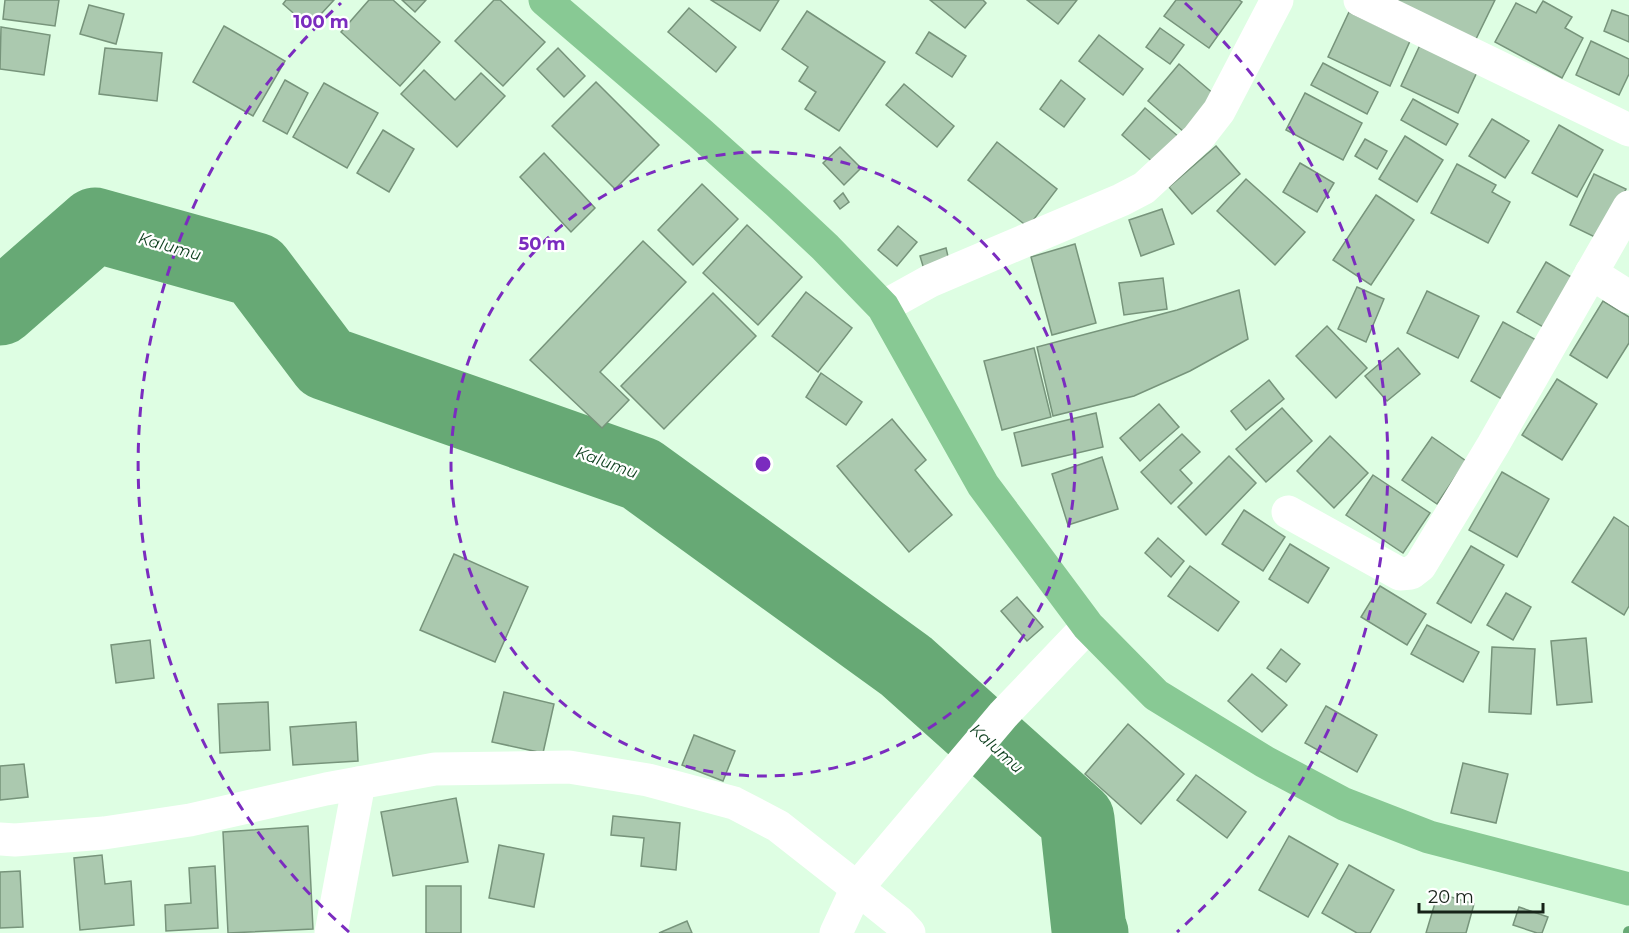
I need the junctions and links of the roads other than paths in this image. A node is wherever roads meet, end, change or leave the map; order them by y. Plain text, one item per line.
1 (545, 0) edge
2 (1277, 0) edge
3 (1360, 0) edge
4 (1629, 130) edge
5 (1629, 207) edge
6 (1591, 273) junction
7 (1629, 297) edge
8 (883, 308) junction
9 (1288, 512) dead end
10 (1088, 626) junction
11 (359, 783) junction
12 (0, 839) edge
13 (857, 888) junction
14 (1629, 890) edge
15 (331, 933) edge
16 (836, 933) edge
17 (909, 933) edge

1 - 8 highway
2 - 8 street
3 - 4 street
5 - 6 street
6 - 7 street
6 - 9 street
8 - 10 highway
10 - 13 street
10 - 14 highway
11 - 12 street
11 - 13 street
11 - 15 street
13 - 16 street
13 - 17 street

